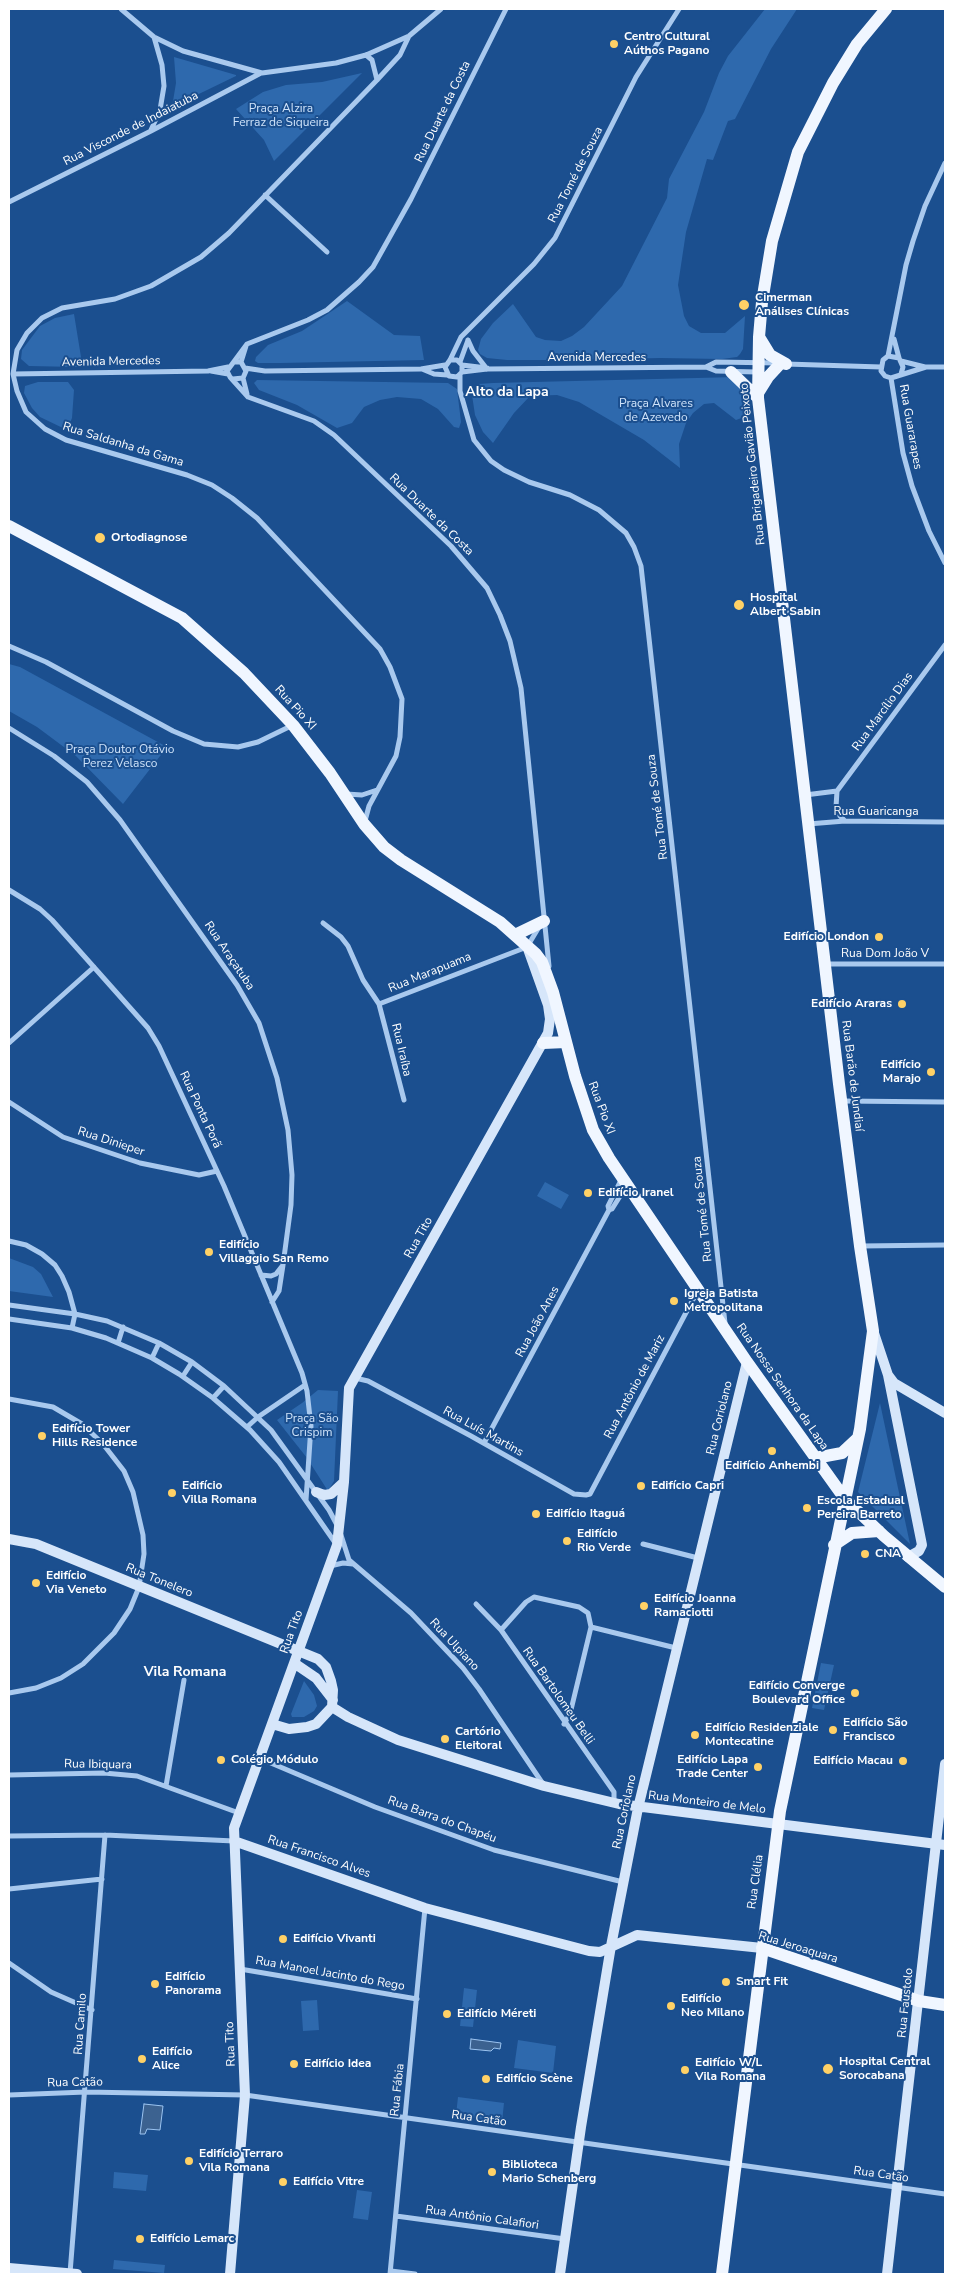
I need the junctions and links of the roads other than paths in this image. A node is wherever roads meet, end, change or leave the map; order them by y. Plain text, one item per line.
1 (121, 9) edge
2 (441, 9) edge
3 (500, 9) edge
4 (506, 9) edge
5 (679, 9) edge
6 (886, 9) edge
7 (501, 16) junction
8 (409, 36) junction
9 (154, 37) junction
10 (366, 55) junction
11 (262, 73) junction
12 (377, 80) junction
13 (151, 131) junction
14 (945, 163) edge
15 (265, 195) junction
16 (9, 202) edge
17 (326, 252) dead end
18 (467, 332) junction
19 (893, 336) junction
20 (759, 337) junction
21 (468, 340) junction
22 (247, 344) junction
23 (888, 356) junction
24 (900, 359) junction
25 (450, 360) junction
26 (234, 362) junction
27 (240, 362) junction
28 (461, 364) junction
29 (783, 364) junction
30 (445, 365) junction
31 (228, 367) junction
32 (706, 367) junction
33 (758, 367) junction
34 (881, 367) junction
35 (926, 367) junction
36 (945, 367) edge
37 (245, 368) junction
38 (487, 368) junction
39 (421, 369) junction
40 (208, 371) junction
41 (265, 371) junction
42 (731, 372) junction
43 (461, 373) junction
44 (13, 374) junction
45 (228, 374) junction
46 (901, 374) junction
47 (447, 375) junction
48 (244, 376) junction
49 (891, 378) junction
50 (233, 379) junction
51 (758, 396) junction
52 (248, 397) junction
53 (9, 526) edge
54 (945, 563) edge
55 (945, 645) edge
56 (10, 647) edge
57 (293, 725) junction
58 (9, 728) edge
59 (377, 790) junction
60 (837, 792) junction
61 (345, 794) junction
62 (804, 795) junction
63 (845, 821) junction
64 (945, 822) edge
65 (364, 824) junction
66 (807, 824) junction
67 (9, 890) edge
68 (544, 921) junction
69 (322, 923) dead end
70 (515, 934) junction
71 (527, 946) junction
72 (824, 964) junction
73 (945, 964) edge
74 (94, 967) junction
75 (550, 984) junction
76 (379, 1004) junction
77 (543, 1042) junction
78 (566, 1042) junction
79 (9, 1043) edge
80 (404, 1100) dead end
81 (841, 1101) junction
82 (9, 1102) edge
83 (945, 1102) edge
84 (217, 1171) junction
85 (625, 1182) junction
86 (9, 1241) edge
87 (860, 1246) junction
88 (945, 1246) edge
89 (283, 1265) junction
90 (261, 1275) junction
91 (698, 1290) junction
92 (272, 1302) junction
93 (9, 1305) edge
94 (75, 1314) junction
95 (9, 1319) edge
96 (123, 1327) junction
97 (72, 1328) junction
98 (725, 1330) junction
99 (873, 1331) junction
100 (118, 1343) junction
101 (159, 1343) junction
102 (152, 1358) junction
103 (192, 1362) junction
104 (747, 1362) junction
105 (357, 1374) junction
106 (888, 1375) junction
107 (183, 1376) junction
108 (305, 1385) junction
109 (224, 1386) junction
110 (213, 1398) junction
111 (9, 1399) edge
112 (945, 1413) edge
113 (258, 1416) junction
114 (247, 1427) junction
115 (857, 1439) junction
116 (484, 1443) junction
117 (815, 1458) junction
118 (307, 1478) junction
119 (344, 1482) junction
120 (316, 1492) junction
121 (590, 1494) joint
122 (845, 1499) junction
123 (306, 1500) junction
124 (340, 1530) junction
125 (880, 1531) junction
126 (9, 1539) edge
127 (643, 1544) dead end
128 (337, 1545) junction
129 (834, 1545) junction
130 (908, 1557) junction
131 (698, 1558) junction
132 (354, 1564) junction
133 (329, 1566) junction
134 (139, 1587) junction
135 (945, 1587) edge
136 (476, 1604) dead end
137 (591, 1627) junction
138 (501, 1630) junction
139 (676, 1648) junction
140 (298, 1650) junction
141 (294, 1663) junction
142 (184, 1680) dead end
143 (9, 1693) edge
144 (332, 1704) junction
145 (272, 1724) junction
146 (564, 1724) junction
147 (259, 1758) junction
148 (945, 1764) edge
149 (9, 1775) edge
150 (166, 1786) junction
151 (544, 1786) junction
152 (614, 1803) junction
153 (638, 1808) junction
154 (240, 1813) junction
155 (778, 1824) junction
156 (105, 1835) junction
157 (9, 1836) edge
158 (234, 1841) junction
159 (940, 1844) edge
160 (102, 1879) junction
161 (623, 1882) junction
162 (9, 1889) edge
163 (425, 1908) junction
164 (611, 1946) junction
165 (762, 1948) junction
166 (9, 1963) edge
167 (240, 1969) junction
168 (417, 1999) junction
169 (919, 2001) junction
170 (941, 2007) edge
171 (92, 2010) junction
172 (86, 2092) junction
173 (9, 2095) edge
174 (245, 2095) junction
175 (405, 2119) junction
176 (578, 2143) junction
177 (736, 2165) junction
178 (897, 2187) junction
179 (945, 2194) edge
180 (396, 2216) junction
181 (564, 2239) junction
182 (9, 2268) edge
183 (390, 2273) edge
184 (70, 2274) edge
185 (77, 2274) edge
186 (230, 2274) edge
187 (415, 2274) edge
188 (560, 2274) edge
189 (722, 2274) edge
190 (887, 2274) edge

1 - 9 street
2 - 8 street
3 - 7 street
4 - 7 street, Rua Duarte da Costa
5 - 18 street, Rua Tomé de Souza
6 - 20 main road, Rua Brigadeiro Gavião Peixoto
7 - 22 street, Rua Duarte da Costa
8 - 10 street
8 - 12 street, Rua Saldanha da Gama
9 - 11 street
9 - 13 street
10 - 11 street
10 - 12 street
11 - 13 street, Rua Visconde de Indaiatuba
12 - 15 street, Rua Saldanha da Gama
13 - 16 street, Rua Visconde de Indaiatuba
14 - 19 street
15 - 17 street
15 - 44 street, Rua Saldanha da Gama
18 - 21 street
18 - 25 street, Rua Tomé de Souza
19 - 23 street
19 - 24 street
20 - 29 main road
20 - 33 main road, Rua Brigadeiro Gavião Peixoto
21 - 28 street
21 - 38 street
22 - 26 street
22 - 27 street
23 - 24 street
23 - 34 street
24 - 35 street
24 - 46 street
25 - 28 street
25 - 30 street
26 - 27 street
26 - 31 street
27 - 37 street
28 - 38 street, Avenida Mercedes
28 - 43 street
29 - 33 street, Avenida Mercedes
29 - 34 street, Avenida Mercedes
29 - 51 main road
30 - 39 street
30 - 47 street
31 - 40 street, Avenida Mercedes
31 - 45 street
32 - 33 street, Avenida Mercedes
32 - 38 street, Avenida Mercedes
32 - 42 street, Avenida Mercedes
33 - 42 street, Avenida Mercedes
33 - 51 main road, Rua Brigadeiro Gavião Peixoto
34 - 49 street
35 - 36 street
35 - 46 street
37 - 41 street
37 - 48 street
38 - 43 street, Avenida Mercedes
39 - 41 street
39 - 47 street
40 - 44 street, Avenida Mercedes
40 - 45 street, Avenida Mercedes
41 - 48 street
42 - 51 main road
43 - 47 street
43 - 98 street, Rua Tomé de Souza
44 - 59 street, Rua Saldanha da Gama
45 - 50 street
46 - 49 street
48 - 50 street
48 - 52 street
49 - 54 street, Rua Guararapes
50 - 52 street
51 - 62 main road, Rua Brigadeiro Gavião Peixoto
52 - 68 street, Rua Duarte da Costa
53 - 57 main road, Rua Pio XI
55 - 60 street, Rua Marcílio Dias
56 - 57 street
57 - 61 main road, Rua Pio XI
58 - 89 street, Rua Araçatuba
59 - 61 street
59 - 65 street, Rua Saldanha da Gama
60 - 62 street
60 - 63 street
61 - 65 main road, Rua Pio XI
62 - 66 main road, Rua Brigadeiro Gavião Peixoto
63 - 64 street, Rua Guaricanga
63 - 66 street, Rua Guaricanga
65 - 70 main road, Rua Pio XI
66 - 72 main road, Rua Barão de Jundiaí
67 - 74 street, Rua Ponta Porã
68 - 70 main road
68 - 71 street
68 - 75 street, Rua Duarte da Costa
69 - 76 street, Rua Marapuama
70 - 71 main road, Rua Pio XI
71 - 75 main road, Rua Pio XI
71 - 76 street, Rua Marapuama
71 - 77 street, Rua Pio XI
72 - 73 street, Rua Dom João V
72 - 81 main road, Rua Barão de Jundiaí
74 - 79 street
74 - 84 street, Rua Ponta Porã
75 - 78 main road, Rua Pio XI
76 - 80 street, Rua Iraíba
77 - 78 main road
77 - 105 street, Rua Tito
78 - 85 main road, Rua Pio XI
81 - 83 street
81 - 87 main road, Rua Barão de Jundiaí
82 - 84 street, Rua Dinieper
84 - 90 street, Rua Ponta Porã
85 - 91 main road, Rua Pio XI
85 - 116 street, Rua João Anes
86 - 94 street
87 - 88 street
87 - 99 main road, Rua Barão de Jundiaí
89 - 90 street
89 - 92 street, Rua Araçatuba
90 - 92 street, Rua Ponta Porã
91 - 98 main road, Rua Nossa Senhora da Lapa
91 - 121 street, Rua Antônio de Mariz
92 - 108 street, Rua Ponta Porã
93 - 94 street
94 - 96 street
94 - 97 street
95 - 97 street
96 - 100 street
96 - 101 street
97 - 100 street
98 - 104 main road, Rua Nossa Senhora da Lapa
99 - 106 street
99 - 115 main road, Rua Barão de Jundiaí
100 - 102 street
101 - 102 street
101 - 103 street
102 - 107 street
103 - 107 street
103 - 109 street
104 - 117 main road, Rua Nossa Senhora da Lapa
104 - 131 street, Rua Coriolano
105 - 116 street, Rua Luís Martins
105 - 119 street, Rua Tito
106 - 112 street
106 - 130 street
107 - 110 street
108 - 113 street
108 - 118 street
109 - 110 street
109 - 113 street
110 - 114 street
111 - 134 street
113 - 114 street
113 - 118 street
114 - 123 street
115 - 117 main road
115 - 122 main road, Rua Clélia
116 - 121 street, Rua Luís Martins
117 - 122 main road, Rua Nossa Senhora da Lapa
118 - 120 street
118 - 123 street
119 - 120 street
119 - 124 street, Rua Tito
120 - 124 street
122 - 125 main road, Rua Nossa Senhora da Lapa
122 - 129 main road, Rua Clélia
123 - 128 street
124 - 128 street, Rua Tito
124 - 132 street, Rua Ulpiano
125 - 129 main road
125 - 130 main road, Rua Nossa Senhora da Lapa
126 - 134 street, Rua Tonelero
127 - 131 street
128 - 133 street, Rua Tito
129 - 155 main road, Rua Clélia
130 - 135 main road
131 - 139 street, Rua Coriolano
132 - 133 street
132 - 151 street, Rua Ulpiano
133 - 140 street, Rua Tito
134 - 140 street, Rua Tonelero
134 - 143 street
136 - 138 street, Rua Bartolomeu Belli
137 - 138 street
137 - 139 street
137 - 146 street
138 - 146 street, Rua Bartolomeu Belli
139 - 153 street, Rua Coriolano
140 - 141 street, Rua Tito
140 - 144 street, Rua Tonelero
141 - 144 street
141 - 145 street, Rua Tito
142 - 150 street
144 - 145 street
144 - 151 street, Rua Monteiro de Melo
145 - 147 street, Rua Tito
146 - 152 street, Rua Bartolomeu Belli
147 - 154 street, Rua Tito
147 - 161 street, Rua Barra do Chapéu
148 - 159 street, Rua Faustolo
149 - 150 street, Rua Ibiquara
150 - 154 street, Rua Ibiquara
151 - 152 street, Rua Monteiro de Melo
152 - 153 street, Rua Monteiro de Melo
153 - 155 street, Rua Monteiro de Melo
153 - 161 street, Rua Coriolano
154 - 158 street, Rua Tito
155 - 159 street, Rua Monteiro de Melo
155 - 165 main road, Rua Clélia
156 - 157 street, Rua Francisco Alves
156 - 158 street, Rua Francisco Alves
156 - 160 street, Rua Camilo
158 - 163 street, Rua Francisco Alves
158 - 167 street, Rua Tito
159 - 169 street, Rua Faustolo
160 - 162 street
160 - 171 street, Rua Camilo
161 - 164 street, Rua Coriolano
163 - 164 street, Rua Francisco Alves
163 - 168 street, Rua Fábia
164 - 165 street, Rua Jeroaquara
164 - 176 street, Rua Coriolano
165 - 169 main road, Rua Jeroaquara
165 - 177 main road, Rua Clélia
166 - 171 street
167 - 168 street, Rua Manoel Jacinto do Rego
167 - 174 street, Rua Tito
168 - 175 street, Rua Fábia
169 - 170 main road, Rua Jeroaquara
169 - 178 street, Rua Faustolo
171 - 172 street, Rua Camilo
172 - 173 street, Rua Catão
172 - 174 street, Rua Catão
172 - 184 street, Rua Camilo
174 - 175 street, Rua Catão
174 - 186 street, Rua Tito
175 - 176 street, Rua Catão
175 - 180 street, Rua Fábia
176 - 177 street, Rua Catão
176 - 181 street, Rua Coriolano
177 - 178 street, Rua Catão
177 - 189 main road, Rua Clélia
178 - 179 street, Rua Catão
178 - 190 street, Rua Faustolo
180 - 181 street, Rua Antônio Calafiori
180 - 183 street, Rua Fábia
181 - 188 street, Rua Coriolano
182 - 184 street
183 - 187 street
184 - 185 street

